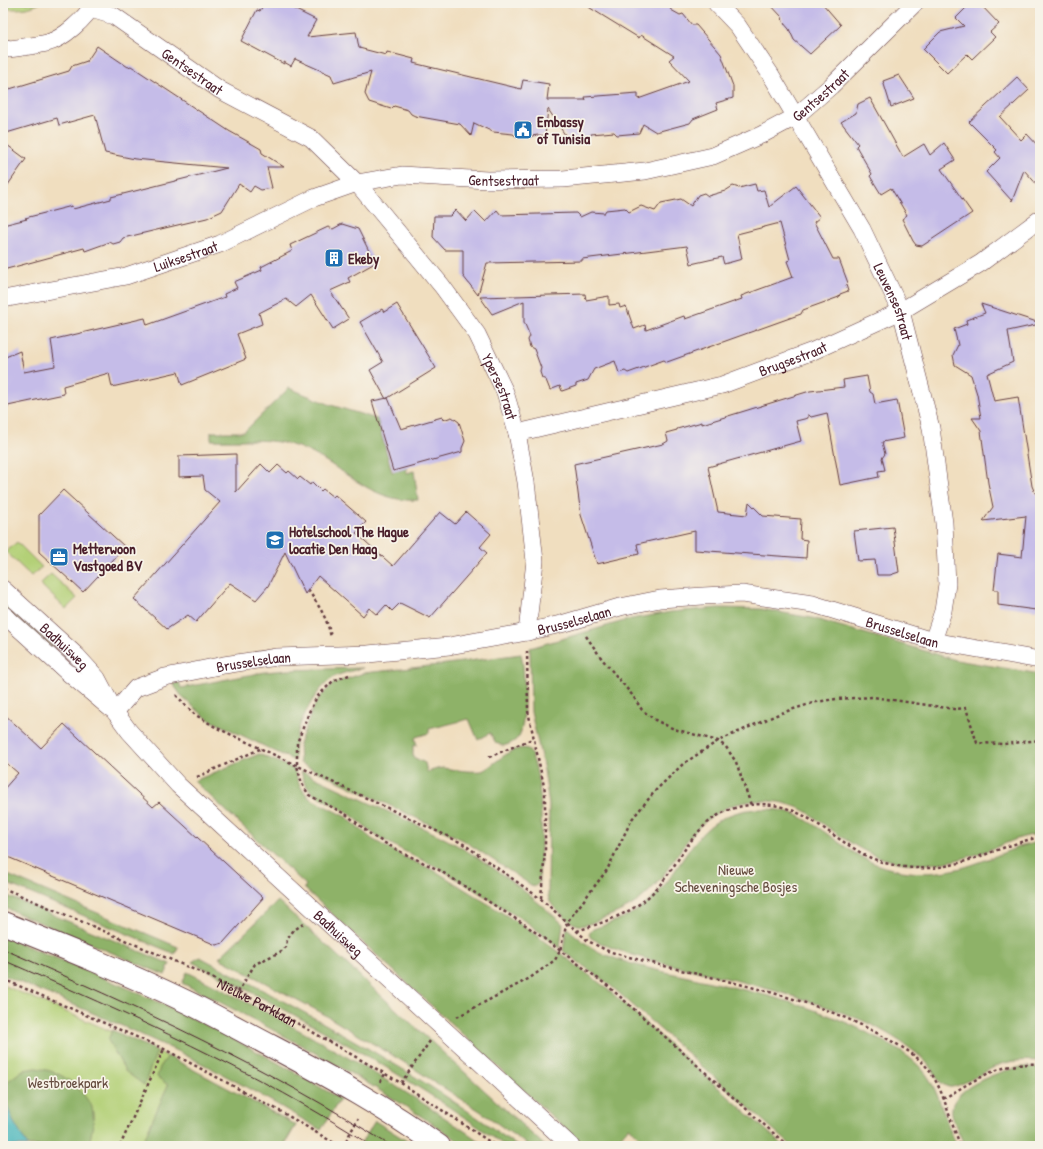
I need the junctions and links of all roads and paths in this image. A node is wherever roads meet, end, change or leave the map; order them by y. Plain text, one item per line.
1 (716, 3) edge
2 (915, 3) edge
3 (92, 6) edge
4 (3, 48) edge
5 (795, 117) junction
6 (357, 183) junction
7 (1040, 219) edge
8 (3, 299) edge
9 (901, 312) junction
10 (517, 433) junction
11 (3, 589) edge
12 (308, 590) dead end
13 (3, 614) edge
14 (578, 620) junction
15 (527, 632) junction
16 (933, 641) junction
17 (334, 656) junction
18 (1040, 660) edge
19 (356, 672) dead end
20 (165, 677) junction
21 (115, 712) junction
22 (532, 739) junction
23 (1040, 740) edge
24 (718, 741) junction
25 (261, 749) junction
26 (489, 757) dead end
27 (297, 766) junction
28 (178, 784) junction
29 (751, 805) junction
30 (1040, 837) edge
31 (3, 888) edge
32 (541, 898) junction
33 (318, 914) junction
34 (567, 922) junction
35 (3, 923) edge
36 (577, 932) junction
37 (560, 951) junction
38 (3, 979) edge
39 (238, 992) junction
40 (441, 1027) junction
41 (164, 1048) junction
42 (1040, 1064) edge
43 (401, 1083) junction
44 (943, 1099) junction
45 (120, 1146) edge
46 (339, 1146) edge
47 (439, 1146) edge
48 (496, 1146) edge
49 (571, 1146) edge
50 (788, 1146) edge
51 (961, 1146) edge

1 - 5 street, Leuvensestraat
2 - 5 street, Gentsestraat
3 - 4 street
3 - 6 street, Gentsestraat
5 - 6 street, Gentsestraat
5 - 9 street, Leuvensestraat
6 - 8 street, Luiksestraat
6 - 10 street, Ypersestraat
7 - 9 street, Brugsestraat
9 - 10 street, Brugsestraat
9 - 16 street, Leuvensestraat
10 - 15 street, Ypersestraat
11 - 21 street, Badhuisweg
12 - 17 path
13 - 21 street, Badhuisweg
14 - 15 street, Brusselselaan
14 - 16 street, Brusselselaan
14 - 24 path
15 - 17 street, Brusselselaan
15 - 22 path
16 - 18 street, Brusselselaan
17 - 20 street, Brusselselaan
19 - 27 path
20 - 21 street, Brusselselaan
20 - 25 path
21 - 28 street, Badhuisweg
22 - 26 path
22 - 32 path
23 - 24 path
24 - 29 path
24 - 34 path
25 - 27 path
25 - 28 path
27 - 32 path
27 - 37 path
28 - 33 street, Badhuisweg
29 - 30 path
29 - 36 path
31 - 39 path, Nieuwe Parklaan
32 - 34 path
33 - 39 path
33 - 40 street, Badhuisweg
34 - 36 path
34 - 37 path
35 - 47 main road
36 - 44 path
37 - 40 path
37 - 50 path
38 - 41 path
39 - 43 path, Nieuwe Parklaan
40 - 43 path
40 - 49 street, Badhuisweg
41 - 45 path
41 - 46 path
42 - 44 path
43 - 48 path, Nieuwe Parklaan
44 - 51 path

